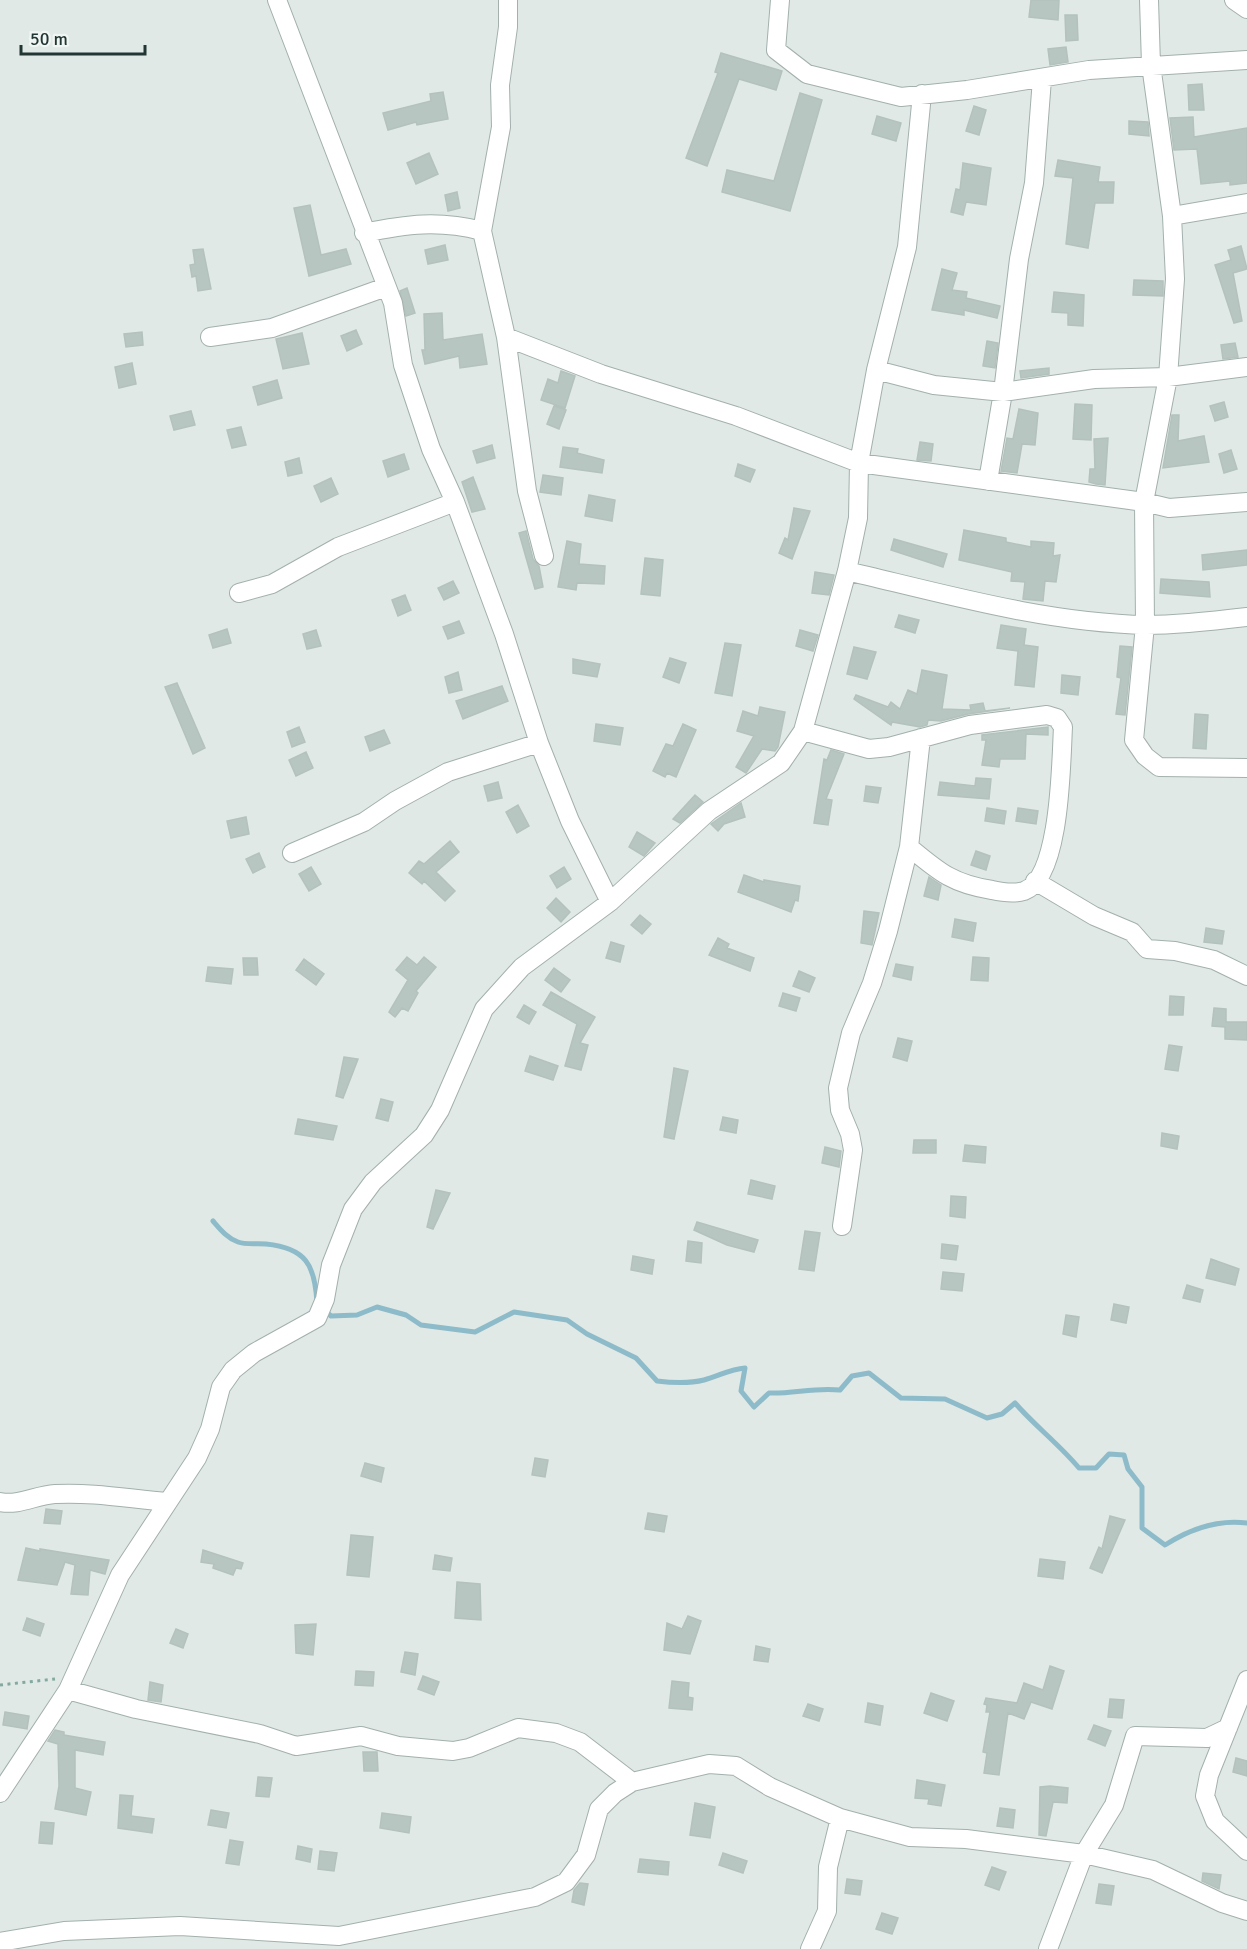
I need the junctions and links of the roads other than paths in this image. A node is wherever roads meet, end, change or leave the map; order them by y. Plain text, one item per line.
1 (277, 0) edge
2 (508, 0) edge
3 (780, 0) edge
4 (1149, 0) edge
5 (1234, 0) edge
6 (1247, 9) edge
7 (1247, 60) edge
8 (1151, 65) junction
9 (1042, 79) junction
10 (922, 94) junction
11 (1247, 203) edge
12 (1172, 216) junction
13 (482, 231) junction
14 (364, 233) junction
15 (386, 287) junction
16 (210, 337) dead end
17 (506, 337) junction
18 (1247, 367) edge
19 (876, 370) junction
20 (1168, 377) junction
21 (1003, 392) junction
22 (859, 463) junction
23 (988, 481) junction
24 (455, 502) junction
25 (1144, 502) junction
26 (1247, 502) edge
27 (544, 556) dead end
28 (847, 571) junction
29 (239, 592) dead end
30 (1247, 617) edge
31 (1145, 625) junction
32 (803, 732) junction
33 (921, 738) junction
34 (538, 743) junction
35 (1247, 768) edge
36 (909, 847) junction
37 (292, 853) dead end
38 (1035, 881) junction
39 (610, 902) junction
40 (1247, 976) edge
41 (842, 1226) dead end
42 (0, 1502) edge
43 (168, 1502) junction
44 (1247, 1680) edge
45 (68, 1690) junction
46 (1228, 1728) junction
47 (632, 1782) junction
48 (0, 1793) edge
49 (840, 1818) junction
50 (1247, 1851) edge
51 (1084, 1854) junction
52 (1247, 1911) edge
53 (0, 1942) edge
54 (810, 1949) edge
55 (1048, 1949) edge

1 - 14 street
2 - 13 street
3 - 10 street
4 - 8 street
5 - 6 street
7 - 8 street
8 - 9 street
8 - 12 street
9 - 10 street
9 - 21 street
10 - 19 street
11 - 12 street
12 - 20 street
13 - 14 street
13 - 17 street
14 - 15 street
15 - 16 street
15 - 24 street
17 - 22 street
17 - 27 street
18 - 20 street
19 - 21 street
19 - 22 street
20 - 21 street
20 - 25 street
21 - 23 street
22 - 23 street
22 - 28 street
23 - 25 street
24 - 29 street
24 - 34 street
25 - 26 street
25 - 31 street
28 - 31 street
28 - 32 street
30 - 31 street
31 - 35 street
32 - 33 street
32 - 39 street
33 - 36 street
33 - 38 street
34 - 37 street
34 - 39 street
36 - 38 street
36 - 41 street
38 - 40 street
39 - 43 street
42 - 43 street
43 - 45 street
44 - 46 street
45 - 47 street
45 - 48 street
46 - 50 street
46 - 51 street
47 - 49 street
47 - 53 street
49 - 51 street
49 - 54 street
51 - 52 street
51 - 55 street

